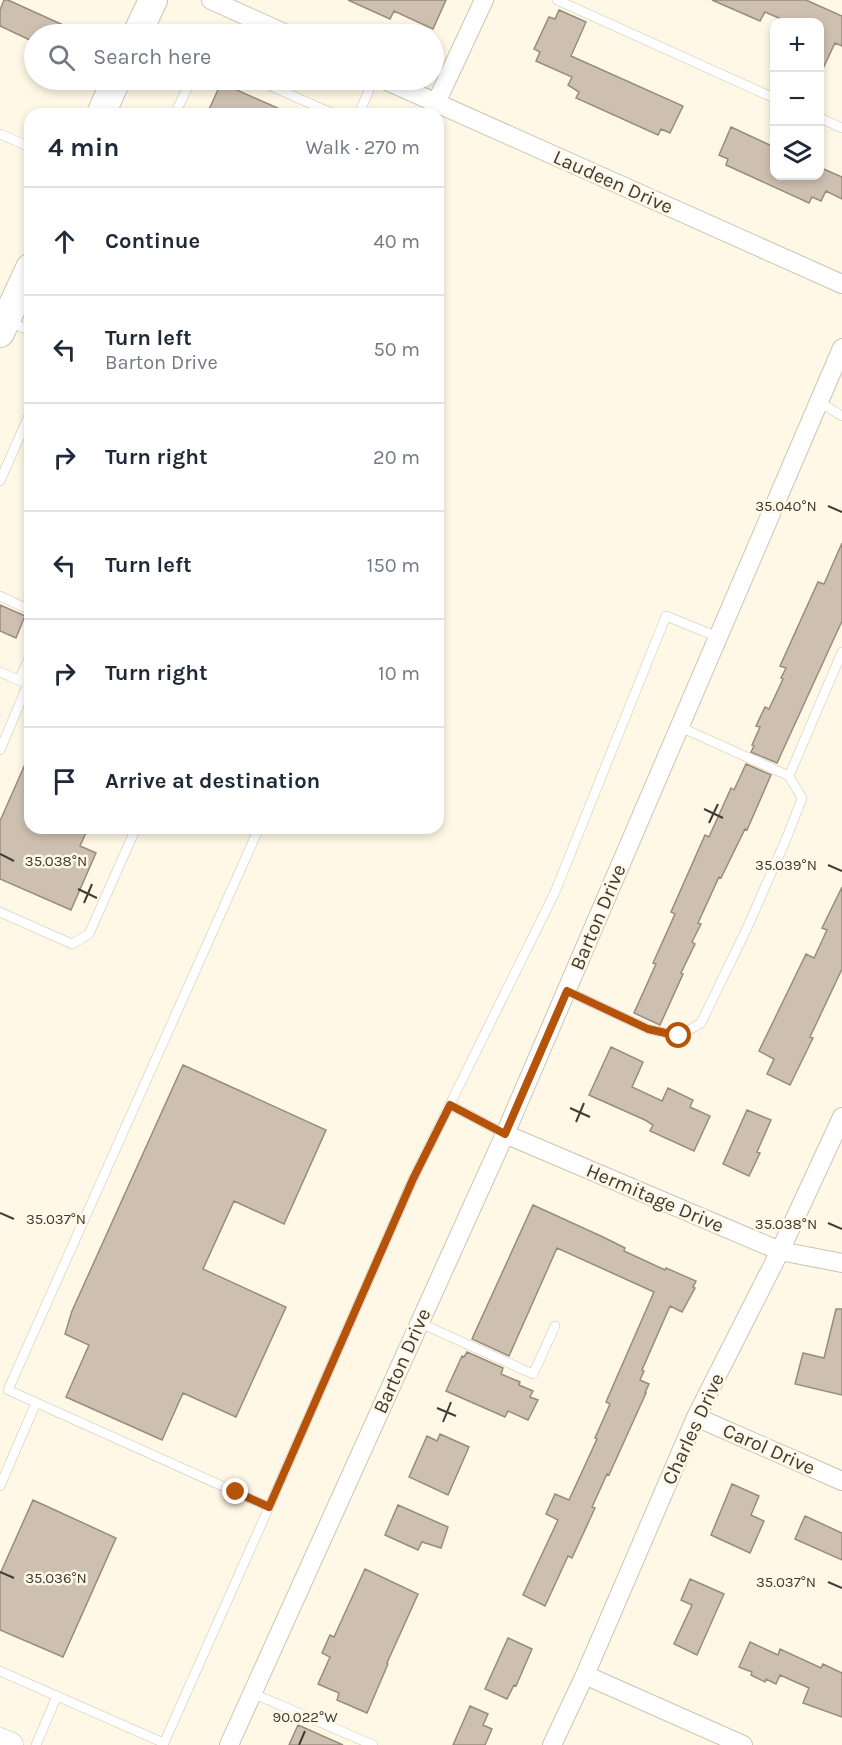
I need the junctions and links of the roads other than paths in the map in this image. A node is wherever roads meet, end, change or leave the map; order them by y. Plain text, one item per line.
1 (153, 0) edge
2 (211, 0) edge
3 (483, 0) edge
4 (557, 0) edge
5 (142, 24) edge
6 (264, 24) edge
7 (444, 85) edge
8 (112, 90) edge
9 (186, 90) edge
10 (280, 90) edge
11 (369, 90) edge
12 (407, 90) edge
13 (442, 90) edge
14 (770, 96) edge
15 (436, 103) junction
16 (104, 108) edge
17 (178, 108) edge
18 (320, 108) edge
19 (361, 108) edge
20 (824, 120) edge
21 (842, 128) edge
22 (0, 134) edge
23 (24, 144) edge
24 (842, 284) edge
25 (24, 288) edge
26 (12, 328) edge
27 (842, 348) edge
28 (819, 402) junction
29 (842, 416) edge
30 (24, 427) edge
31 (0, 481) edge
32 (0, 596) edge
33 (24, 606) edge
34 (718, 637) junction
35 (842, 652) edge
36 (24, 670) edge
37 (0, 672) edge
38 (19, 680) junction
39 (24, 682) edge
40 (24, 696) edge
41 (680, 727) junction
42 (0, 750) edge
43 (789, 776) junction
44 (133, 834) edge
45 (256, 834) edge
46 (0, 912) edge
47 (567, 991) junction
48 (450, 1105) junction
49 (842, 1117) edge
50 (505, 1134) junction
51 (780, 1251) junction
52 (842, 1263) edge
53 (420, 1323) junction
54 (555, 1326) dead end
55 (4, 1389) edge
56 (36, 1403) junction
57 (696, 1417) junction
58 (842, 1481) edge
59 (0, 1486) edge
60 (269, 1507) junction
61 (0, 1671) edge
62 (585, 1675) junction
63 (252, 1693) junction
64 (57, 1696) junction
65 (0, 1741) edge
66 (10, 1745) edge
67 (36, 1745) edge
68 (229, 1745) edge
69 (373, 1745) edge
70 (552, 1745) edge
71 (743, 1745) edge

1 - 5 main road
2 - 6 street
3 - 7 street
4 - 14 lane
8 - 16 main road
9 - 17 lane
10 - 18 lane
11 - 19 lane
12 - 15 street, Laudeen Drive
13 - 15 street
15 - 24 street, Laudeen Drive
20 - 21 lane
22 - 23 lane
25 - 26 main road
27 - 28 street, Barton Drive
28 - 29 lane
28 - 34 street, Barton Drive
30 - 31 lane
32 - 33 lane
34 - 41 street, Barton Drive
34 - 48 lane
35 - 43 lane
36 - 38 lane
37 - 38 lane
38 - 39 lane
40 - 42 lane
41 - 43 lane
41 - 47 street, Barton Drive
43 - 47 lane
44 - 46 lane
45 - 55 lane
47 - 50 street, Barton Drive
48 - 50 lane
48 - 60 lane
49 - 51 street, Charles Drive
50 - 51 street, Hermitage Drive
50 - 53 street, Barton Drive
51 - 52 street, Hermitage Drive
51 - 57 street, Charles Drive
53 - 54 lane
53 - 63 street, Barton Drive
55 - 56 lane
56 - 59 lane
56 - 60 lane
57 - 58 street, Carol Drive
57 - 62 street, Charles Drive
60 - 64 lane
61 - 64 lane
62 - 70 street, Charles Drive
62 - 71 street
63 - 68 street, Barton Drive
63 - 69 lane
64 - 67 lane
65 - 66 main road

